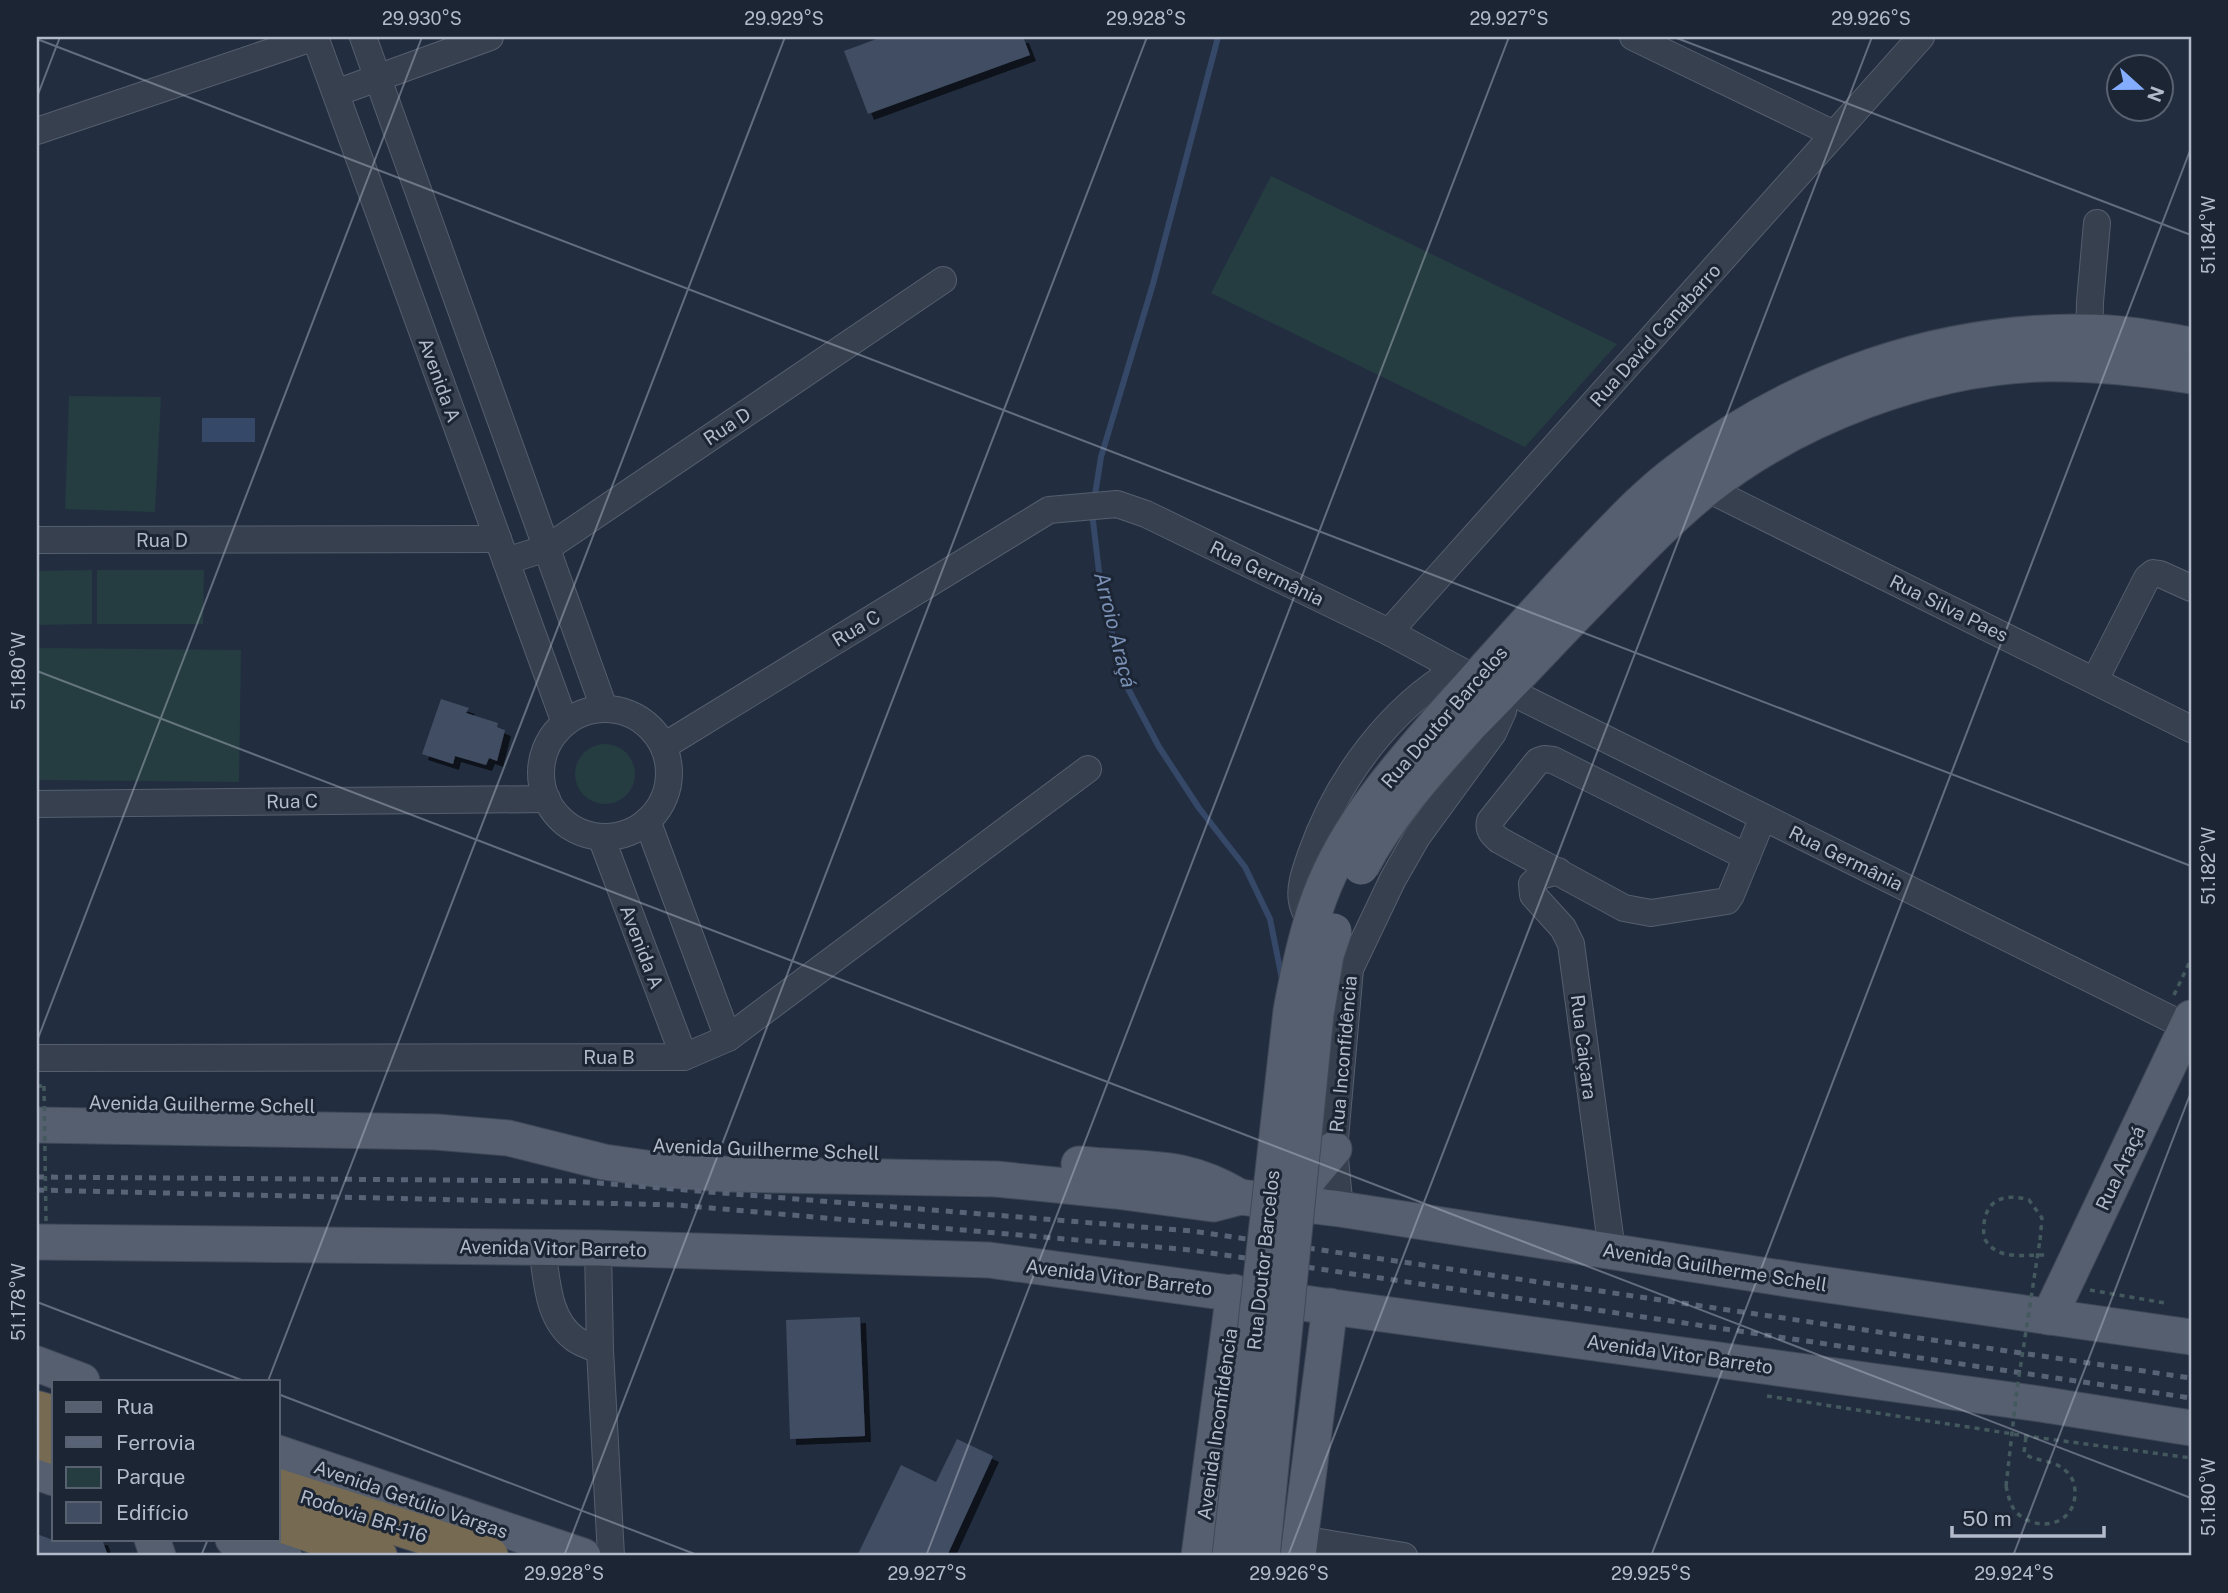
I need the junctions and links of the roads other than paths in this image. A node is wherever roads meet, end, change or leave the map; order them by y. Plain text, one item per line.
1 (315, 37) edge
2 (363, 37) edge
3 (491, 37) edge
4 (1633, 37) edge
5 (1921, 37) edge
6 (377, 78) junction
7 (335, 93) junction
8 (37, 131) edge
9 (1834, 134) junction
10 (2097, 223) dead end
11 (943, 280) dead end
12 (2191, 345) edge
13 (2089, 348) junction
14 (2191, 376) edge
15 (1706, 488) junction
16 (1057, 510) joint
17 (37, 540) edge
18 (547, 548) junction
19 (502, 550) junction
20 (2191, 588) edge
21 (1389, 632) junction
22 (2095, 680) junction
23 (1473, 692) junction
24 (604, 708) junction
25 (565, 723) junction
26 (2191, 729) edge
27 (663, 746) junction
28 (1088, 769) dead end
29 (547, 799) junction
30 (37, 804) edge
31 (1763, 817) junction
32 (648, 823) junction
33 (601, 837) junction
34 (1747, 857) junction
35 (1558, 872) junction
36 (1350, 969) junction
37 (2181, 1020) edge
38 (728, 1038) junction
39 (684, 1057) junction
40 (37, 1058) edge
41 (48, 1104) edge
42 (1334, 1149) junction
43 (1289, 1202) junction
44 (1340, 1209) junction
45 (41, 1232) edge
46 (542, 1248) junction
47 (598, 1248) junction
48 (1612, 1251) junction
49 (1234, 1292) junction
50 (1330, 1306) junction
51 (2049, 1317) junction
52 (2191, 1337) edge
53 (600, 1350) junction
54 (37, 1364) edge
55 (79, 1380) edge
56 (2191, 1428) edge
57 (280, 1455) edge
58 (280, 1489) edge
59 (280, 1523) edge
60 (236, 1540) edge
61 (1299, 1548) edge
62 (284, 1556) edge
63 (377, 1556) edge
64 (489, 1556) edge
65 (583, 1556) edge
66 (611, 1556) edge
67 (1199, 1556) edge
68 (1230, 1556) edge
69 (1262, 1556) edge
70 (1404, 1556) edge

1 - 7 street, Avenida A
1 - 8 street
2 - 6 street
3 - 6 street
4 - 9 street
5 - 9 street, Rua David Canabarro
6 - 7 street
6 - 18 street
7 - 19 street, Avenida A
9 - 21 street, Rua David Canabarro
10 - 13 street
11 - 18 street, Rua D
12 - 13 main road, Rua Doutor Barcelos
13 - 14 main road, Rua Doutor Barcelos
13 - 15 main road, Rua Doutor Barcelos
13 - 23 main road, Rua Doutor Barcelos
15 - 22 street, Rua Silva Paes
15 - 23 main road, Rua Doutor Barcelos
16 - 21 street, Rua Germânia
16 - 27 street, Rua C
17 - 19 street, Rua D
18 - 19 street, Rua D
18 - 24 street
19 - 25 street, Avenida A
20 - 22 street
21 - 23 street, Rua Germânia
22 - 26 street, Rua Silva Paes
23 - 31 street, Rua Germânia
23 - 36 street, Rua Inconfidência
23 - 36 street
23 - 68 main road, Rua Doutor Barcelos, bridge
23 - 69 main road, Rua Doutor Barcelos, bridge
24 - 25 street
24 - 27 street
25 - 29 street
27 - 32 street
28 - 38 street, Rua B
29 - 30 street, Rua C
29 - 33 street
31 - 34 street
31 - 37 street, Rua Germânia
32 - 33 street
32 - 38 street
33 - 39 street, Avenida A
34 - 35 street
34 - 35 street
35 - 48 street, Rua Caiçara
36 - 42 street, Rua Inconfidência
37 - 51 main road, Rua Araçá
38 - 39 street, Rua B
39 - 40 street, Rua B
41 - 43 main road, Avenida Guilherme Schell
42 - 43 main road
42 - 44 street, Rua Inconfidência
43 - 44 main road, Avenida Guilherme Schell
44 - 48 main road, Avenida Guilherme Schell
45 - 46 main road, Avenida Vitor Barreto
46 - 47 main road, Avenida Vitor Barreto
46 - 53 street
47 - 49 main road, Avenida Vitor Barreto
47 - 53 street
48 - 51 main road, Avenida Guilherme Schell
49 - 50 main road, Avenida Vitor Barreto
49 - 67 main road, Avenida Inconfidência
50 - 56 main road, Avenida Vitor Barreto
50 - 61 main road
51 - 52 main road, Avenida Guilherme Schell
53 - 66 street
54 - 55 main road
57 - 65 main road, Avenida Getúlio Vargas
58 - 64 highway, Rodovia BR-116
59 - 63 highway, Rodovia BR-116
60 - 62 main road
61 - 70 street

